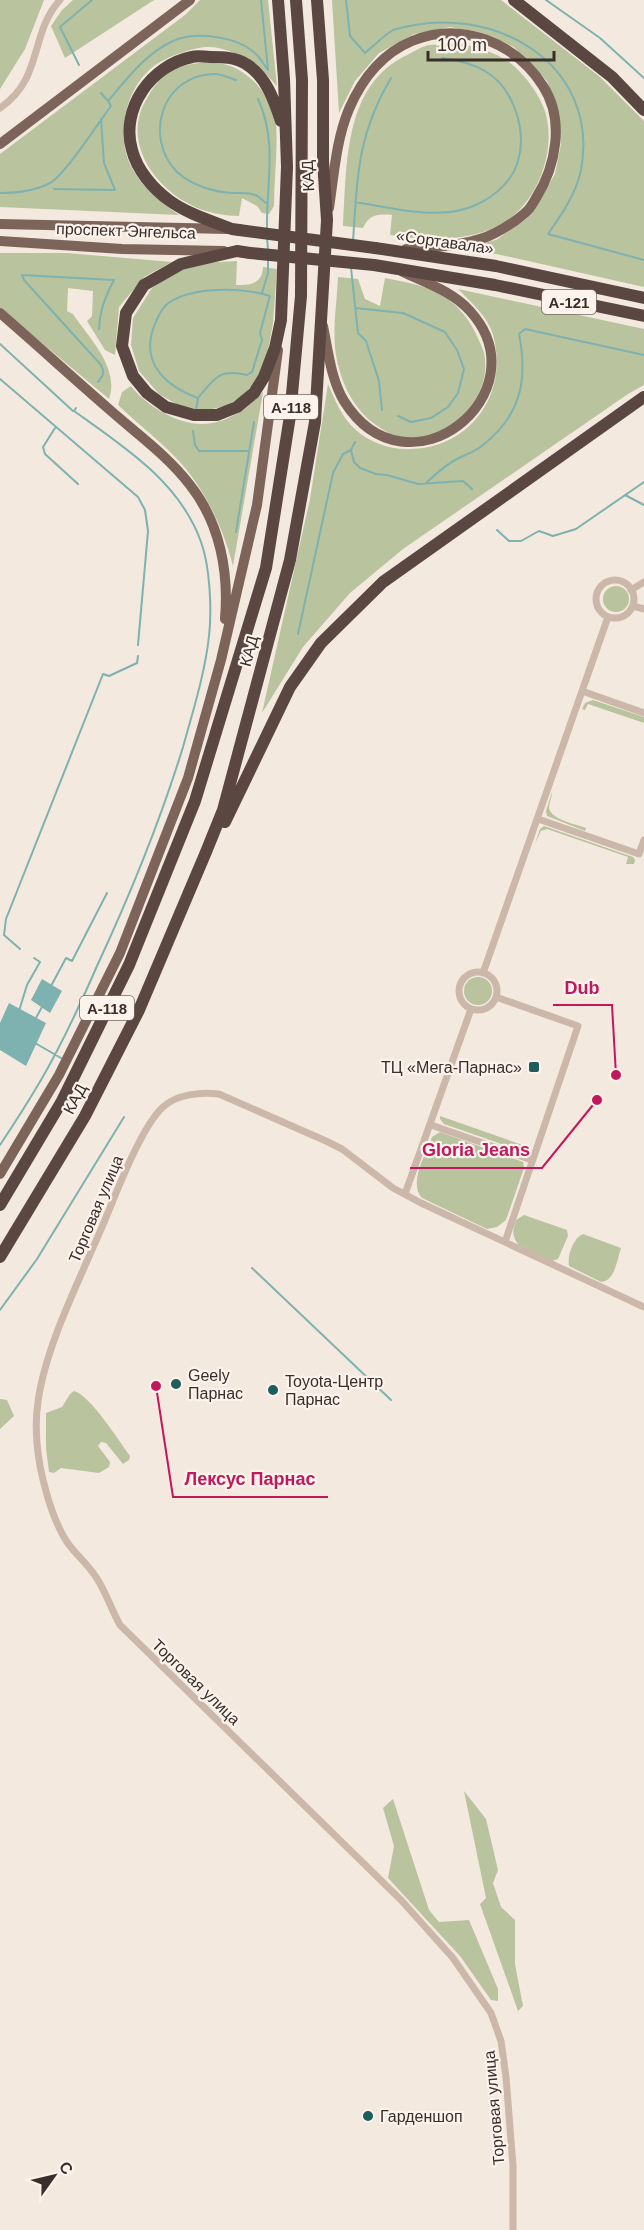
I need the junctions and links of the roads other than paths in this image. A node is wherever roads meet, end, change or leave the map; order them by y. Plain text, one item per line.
1 (60, 0) edge
2 (190, 0) edge
3 (278, 0) edge
4 (296, 0) edge
5 (317, 0) edge
6 (514, 0) edge
7 (0, 108) edge
8 (644, 110) edge
9 (0, 144) edge
10 (287, 167) junction
11 (327, 220) junction
12 (0, 224) edge
13 (235, 230) junction
14 (0, 240) edge
15 (382, 249) junction
16 (237, 251) junction
17 (250, 253) joint
18 (392, 267) junction
19 (644, 298) edge
20 (0, 313) edge
21 (644, 316) edge
22 (322, 319) junction
23 (281, 320) junction
24 (644, 397) edge
25 (644, 582) edge
26 (631, 590) junction
27 (633, 606) junction
28 (644, 609) edge
29 (608, 617) junction
30 (221, 660) junction
31 (582, 691) junction
32 (644, 713) edge
33 (538, 819) junction
34 (644, 840) edge
35 (206, 852) junction
36 (483, 973) junction
37 (496, 997) junction
38 (471, 1009) junction
39 (431, 1125) junction
40 (532, 1160) junction
41 (0, 1174) edge
42 (405, 1194) junction
43 (0, 1205) edge
44 (505, 1242) junction
45 (0, 1257) edge
46 (644, 1307) edge
47 (513, 2230) edge

1 - 7 street
2 - 9 main road
3 - 10 highway
4 - 43 highway, КАД / А-118
5 - 11 highway, КАД / А-118
6 - 8 highway
10 - 13 highway, «Сортавала»
10 - 23 highway
11 - 15 main road
11 - 22 highway, КАД / А-118
12 - 13 main road, проспект Энгельса
13 - 15 highway, «Сортавала», bridge
14 - 16 main road, проспект Энгельса
15 - 19 highway, «Сортавала» / А-121
16 - 17 highway, проспект Энгельса
16 - 23 highway
17 - 18 highway, «Сортавала» / А-121, bridge
18 - 21 highway, «Сортавала» / А-121
18 - 22 main road
20 - 30 main road
22 - 35 highway, КАД / А-118
23 - 30 main road
24 - 35 highway
25 - 26 street
26 - 27 street
26 - 29 street
27 - 28 street
27 - 29 street
29 - 31 street
30 - 41 main road
31 - 32 street
31 - 33 street
33 - 34 street
33 - 36 street
35 - 45 highway, КАД / А-118
36 - 37 street
36 - 38 street
37 - 38 street
37 - 40 street
38 - 39 street
39 - 40 street
39 - 42 street
40 - 44 street
42 - 44 street
42 - 47 street, Торговая улица
44 - 46 street

